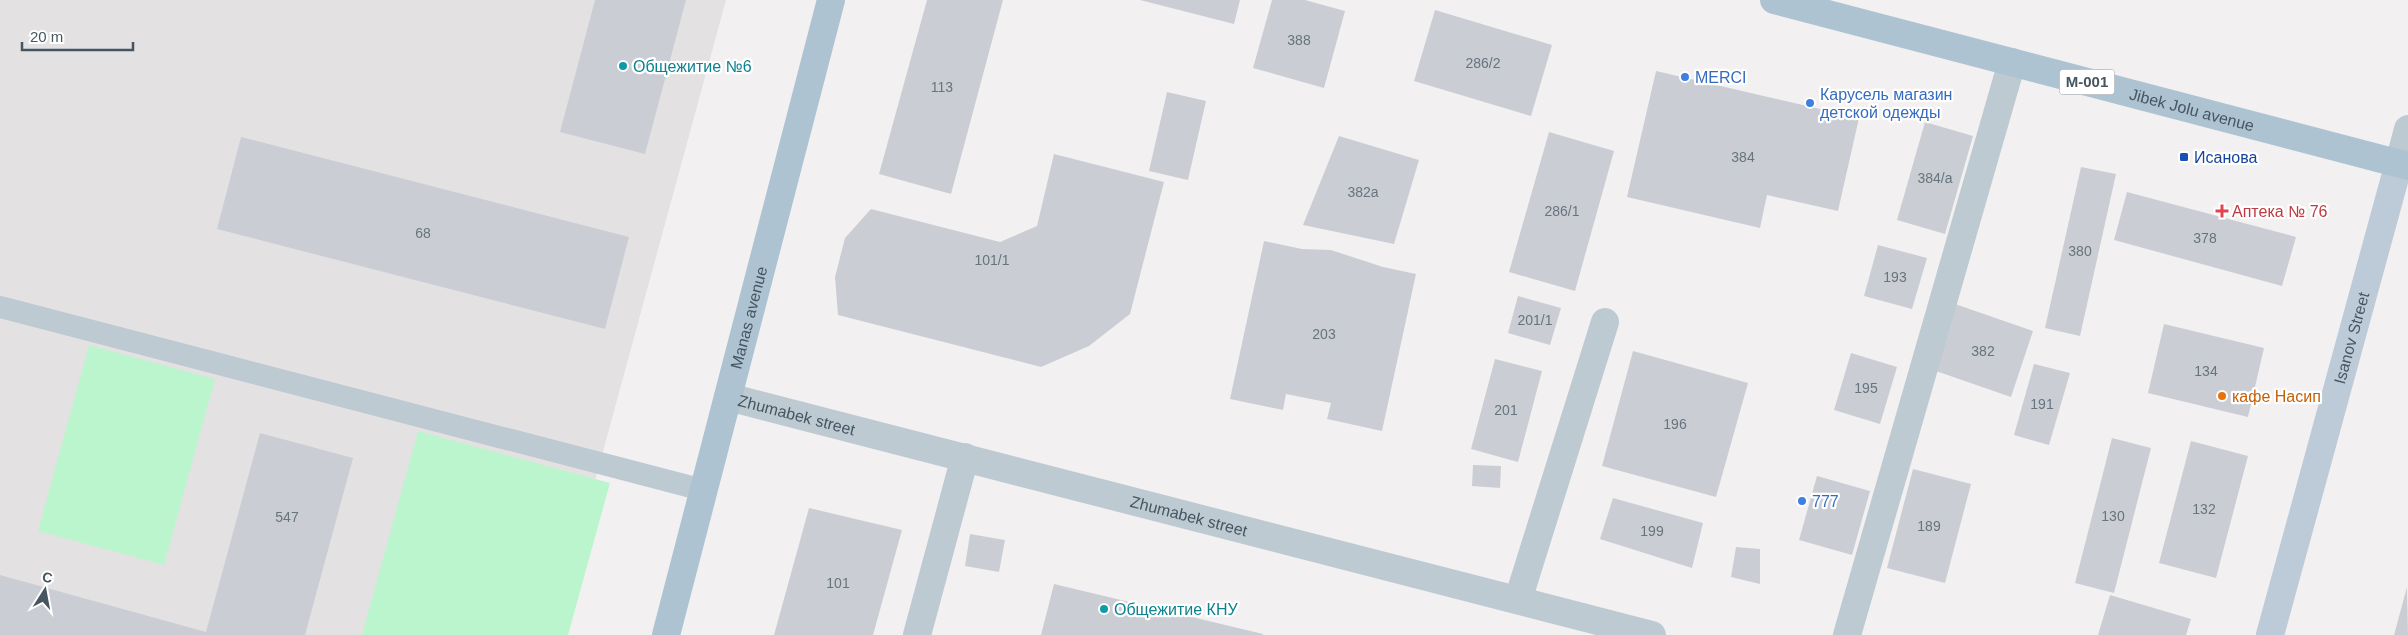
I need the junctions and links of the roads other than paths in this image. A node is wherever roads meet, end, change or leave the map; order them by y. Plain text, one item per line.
1 (831, 0) edge
2 (1774, 0) edge
3 (2012, 62) junction
4 (2408, 129) edge
5 (2403, 164) edge
6 (0, 307) edge
7 (1605, 322) dead end
8 (728, 397) junction
9 (965, 457) junction
10 (703, 490) junction
11 (1518, 600) junction
12 (666, 635) edge
13 (917, 635) edge
14 (1652, 635) edge
15 (1847, 635) edge
16 (2270, 635) edge

1 - 8 main road, Manas avenue
2 - 3 main road, Jibek Jolu avenue / М-001
3 - 5 main road, Jibek Jolu avenue / М-001
3 - 15 street
4 - 5 street, Isanov Street
5 - 16 street, Isanov Street
6 - 10 lane
7 - 11 street
8 - 9 street, Zhumabek street
8 - 10 main road, Manas avenue
9 - 11 street, Zhumabek street
9 - 13 street
10 - 12 main road, Manas avenue
11 - 14 street, Zhumabek street

